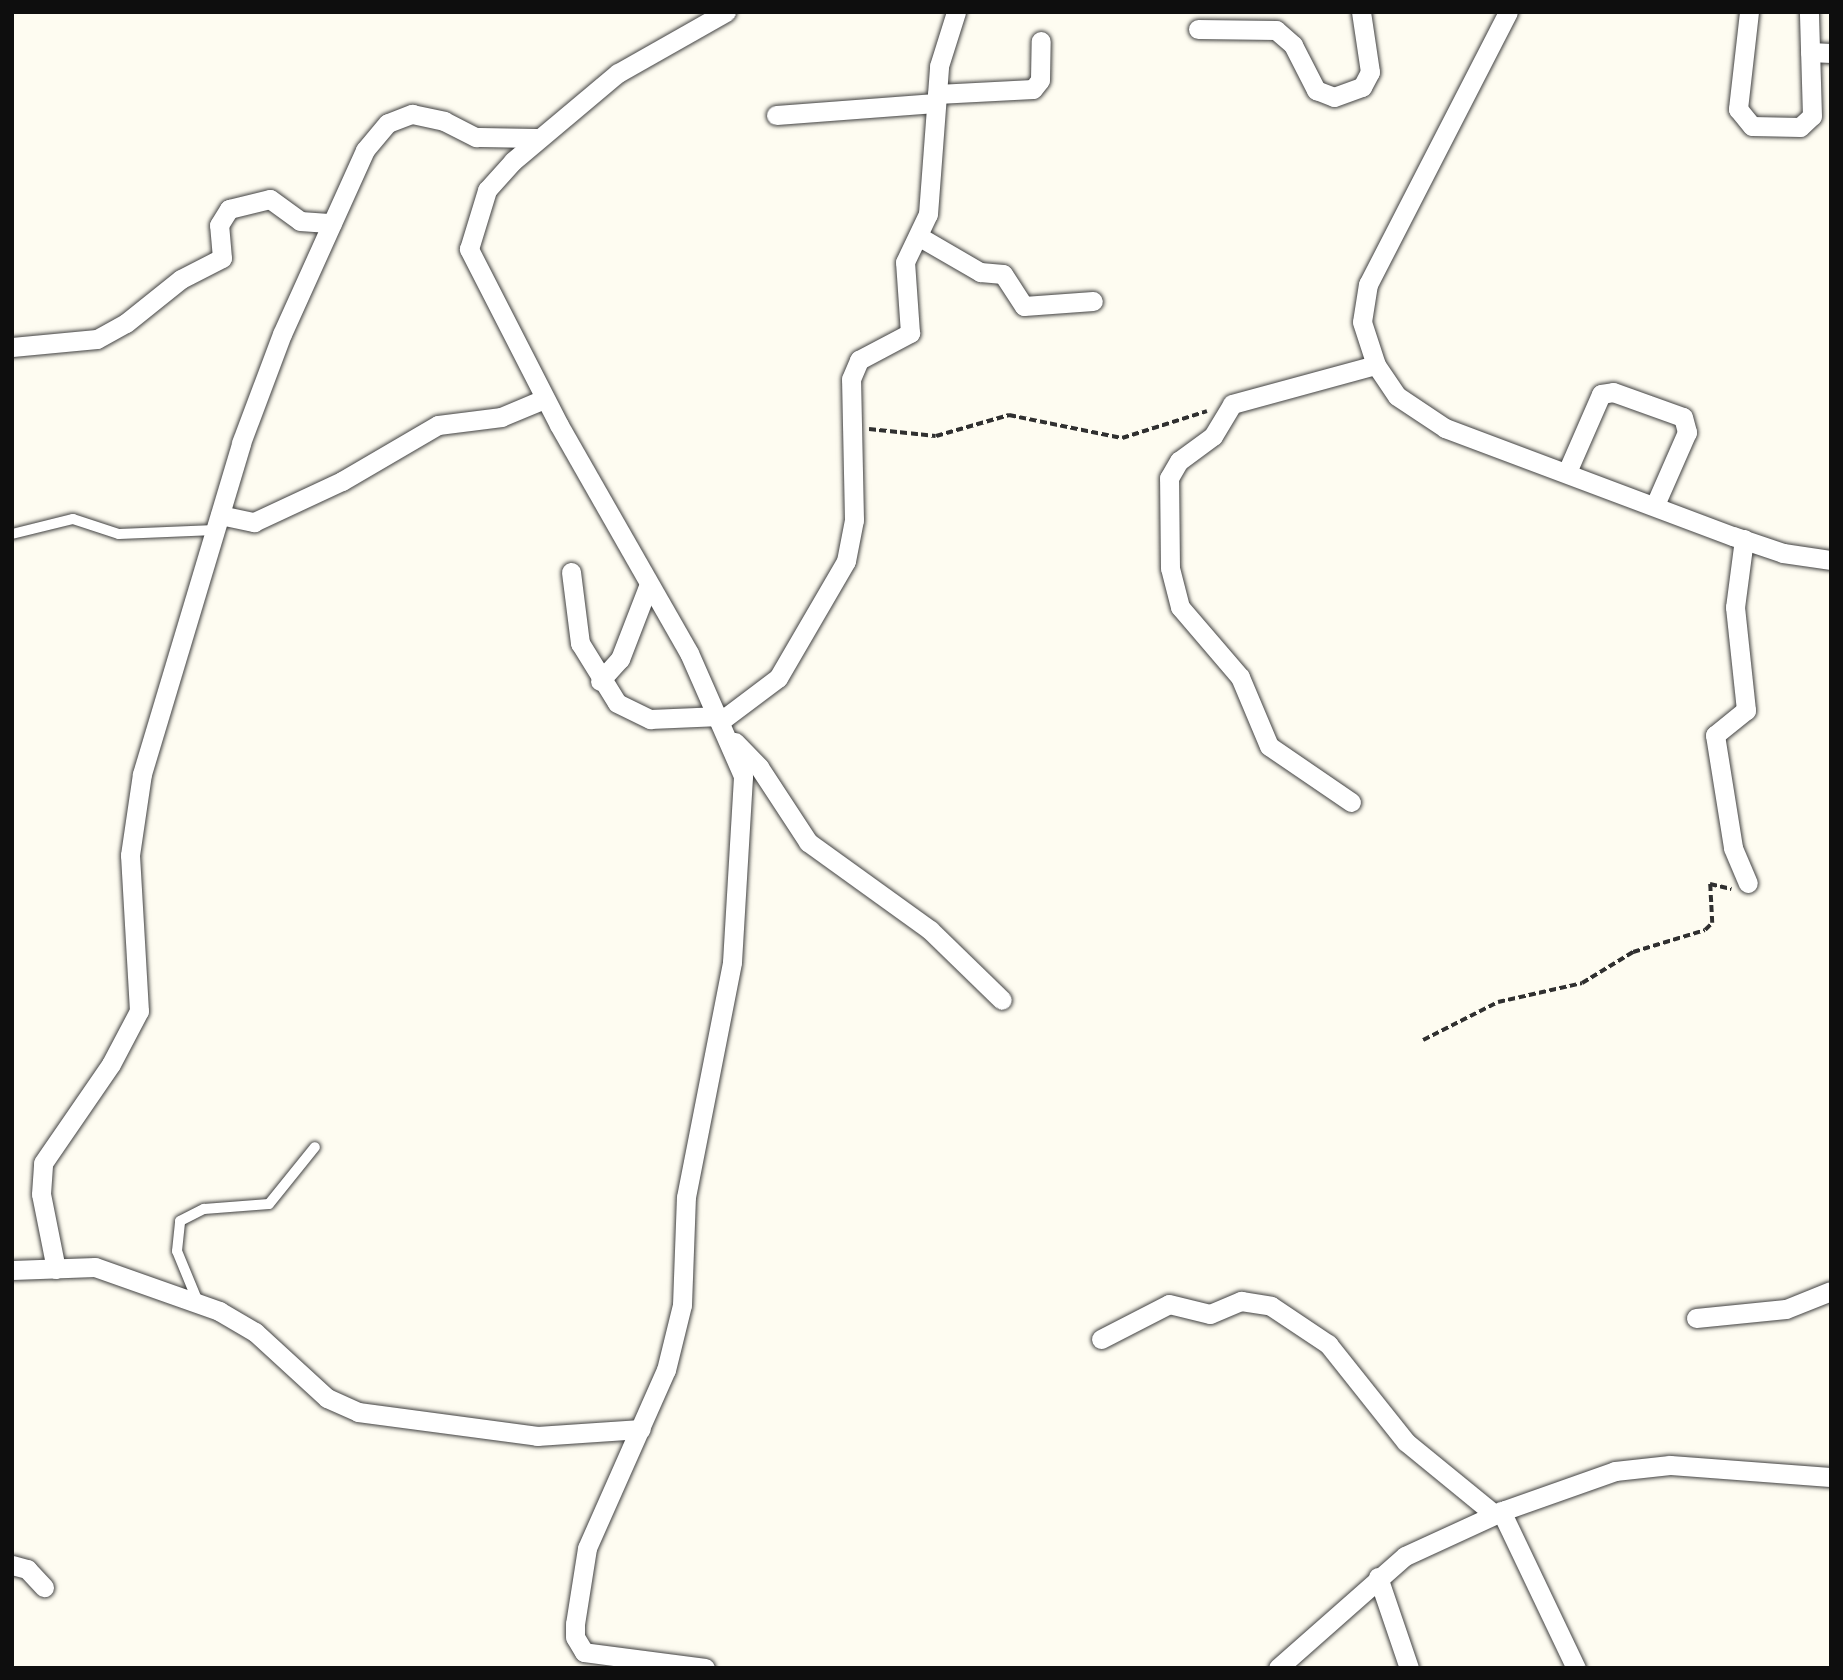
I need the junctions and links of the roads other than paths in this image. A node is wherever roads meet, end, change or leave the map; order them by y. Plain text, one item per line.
1 (726, 12) edge
2 (956, 12) edge
3 (1361, 12) edge
4 (1508, 12) edge
5 (1749, 12) edge
6 (1810, 12) edge
7 (1198, 29) dead end
8 (1041, 41) dead end
9 (1810, 52) junction
10 (1831, 53) edge
11 (936, 98) junction
12 (776, 115) dead end
13 (540, 138) junction
14 (332, 223) junction
15 (918, 236) junction
16 (1093, 301) dead end
17 (12, 347) edge
18 (1376, 365) junction
19 (544, 398) junction
20 (1567, 472) junction
21 (1655, 505) junction
22 (217, 523) junction
23 (12, 534) edge
24 (1744, 539) junction
25 (1831, 560) edge
26 (571, 572) dead end
27 (649, 584) junction
28 (600, 681) junction
29 (724, 724) junction
30 (1351, 802) dead end
31 (1748, 883) road end
32 (1002, 1000) dead end
33 (315, 1147) dead end
34 (56, 1269) junction
35 (12, 1270) edge
36 (1831, 1291) edge
37 (198, 1302) junction
38 (1696, 1318) dead end
39 (1101, 1339) dead end
40 (640, 1429) junction
41 (1831, 1477) edge
42 (1498, 1513) junction
43 (12, 1565) edge
44 (1378, 1577) junction
45 (44, 1587) dead end
46 (705, 1668) edge
47 (1278, 1668) edge
48 (1409, 1668) edge
49 (1576, 1668) edge

1 - 13 street
2 - 11 street
3 - 7 street
4 - 18 street
5 - 9 street
6 - 9 street
8 - 11 street
9 - 10 street
11 - 12 street
11 - 15 street
13 - 14 street
13 - 19 street
14 - 17 street
14 - 22 street
15 - 16 street
15 - 29 street
18 - 20 street
18 - 30 street
19 - 22 street
19 - 27 street
20 - 21 street
20 - 21 street
21 - 24 street
22 - 23 lane
22 - 34 street
24 - 25 street
24 - 31 street
26 - 28 street
27 - 28 street
27 - 29 street
28 - 29 street
29 - 32 street
29 - 40 street
33 - 37 lane
34 - 35 street
34 - 37 street
36 - 38 street
37 - 40 street
39 - 42 street
40 - 46 street
41 - 42 street
42 - 44 street
42 - 49 street
43 - 45 street
44 - 47 street
44 - 48 street

